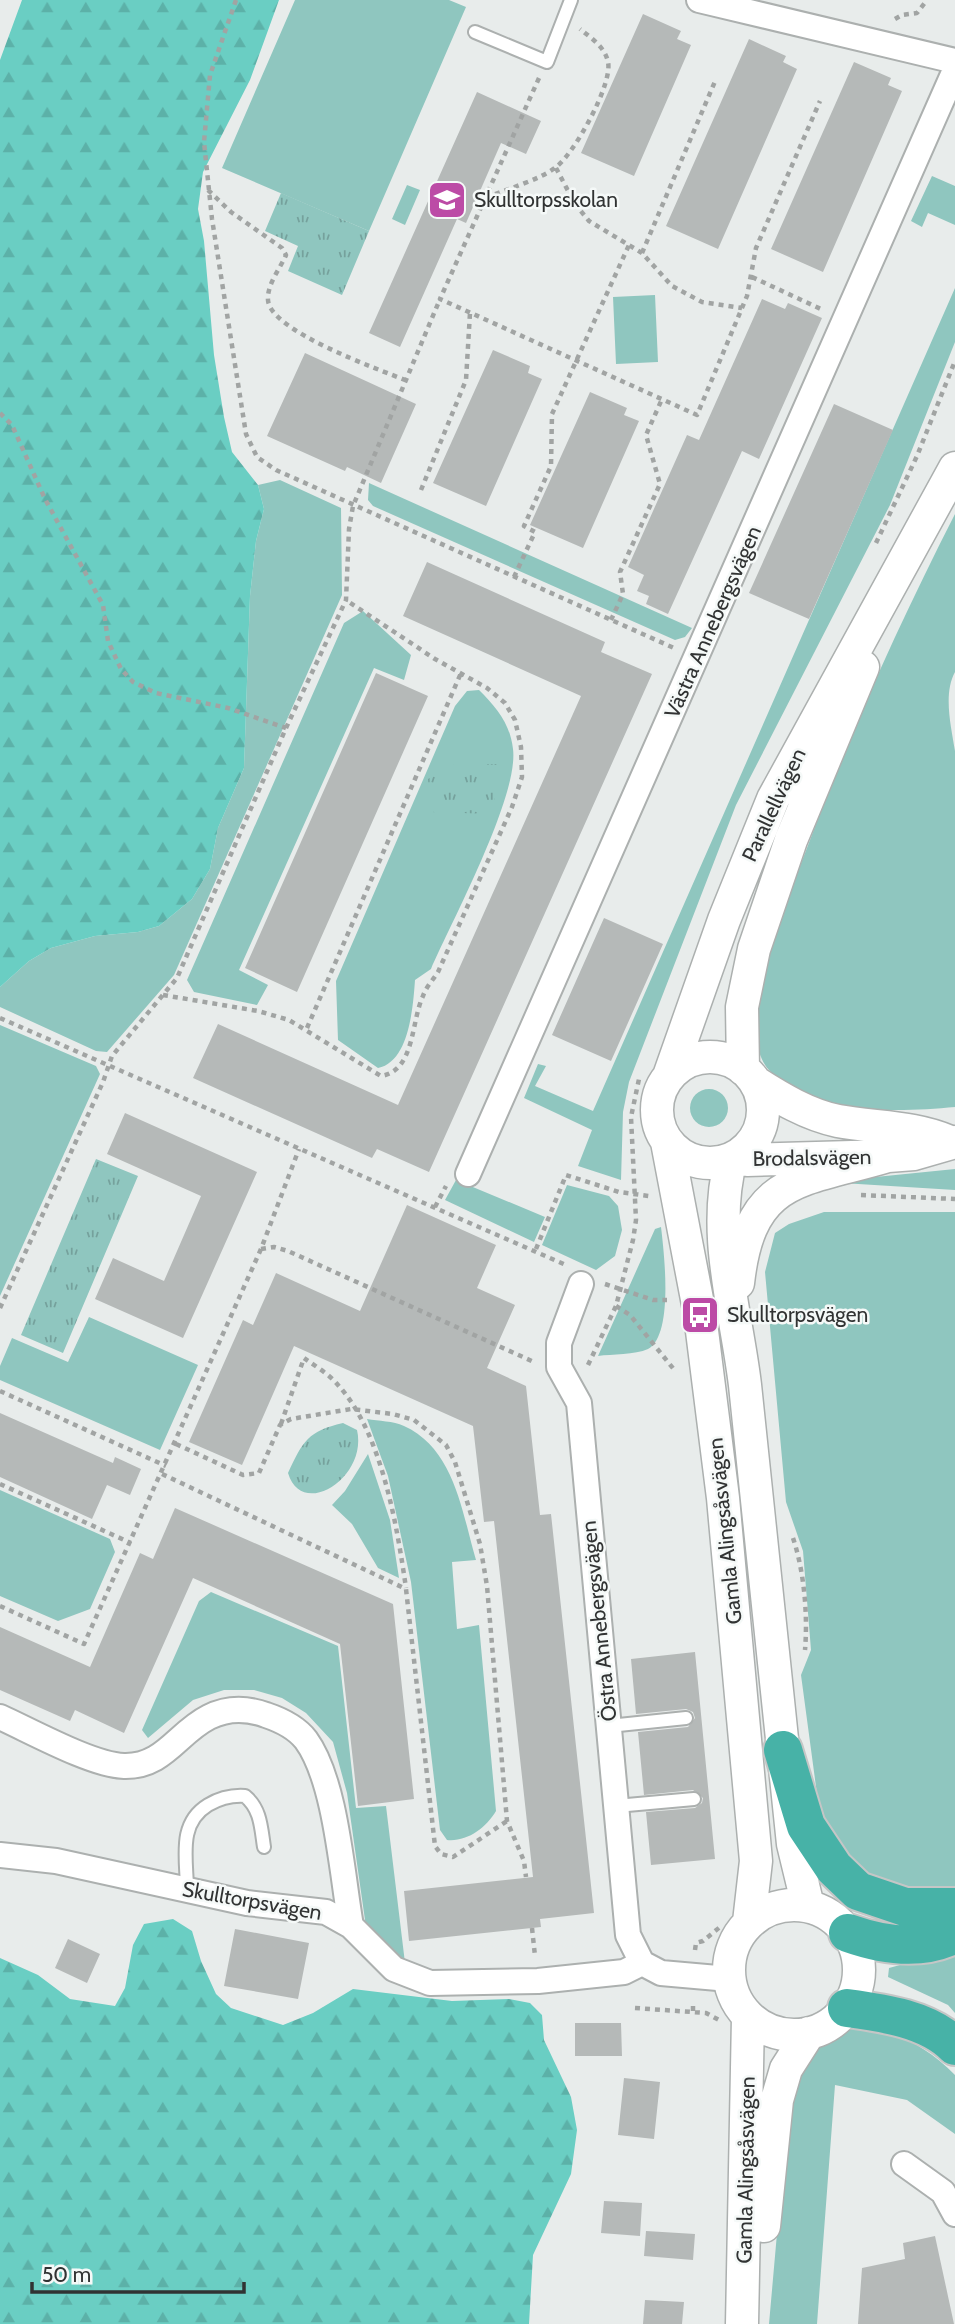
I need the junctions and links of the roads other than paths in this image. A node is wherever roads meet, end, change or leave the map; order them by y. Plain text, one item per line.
1 (572, 0) edge
2 (699, 0) edge
3 (475, 32) dead end
4 (955, 61) edge
5 (955, 69) edge
6 (955, 468) edge
7 (912, 549) junction
8 (749, 1075) junction
9 (669, 1076) junction
10 (667, 1142) junction
11 (952, 1142) edge
12 (888, 1156) junction
13 (733, 1158) junction
14 (468, 1174) dead end
15 (585, 1278) road end
16 (738, 1344) junction
17 (0, 1717) edge
18 (686, 1718) dead end
19 (609, 1726) junction
20 (783, 1750) junction
21 (694, 1799) dead end
22 (616, 1806) junction
23 (264, 1847) dead end
24 (0, 1855) edge
25 (187, 1891) junction
26 (808, 1906) junction
27 (955, 1907) edge
28 (749, 1922) junction
29 (351, 1926) junction
30 (848, 1933) junction
31 (955, 1934) edge
32 (642, 1963) junction
33 (729, 1979) junction
34 (847, 2008) junction
35 (748, 2017) junction
36 (809, 2034) junction
37 (955, 2046) edge
38 (904, 2164) dead end
39 (955, 2214) edge
40 (742, 2324) edge
41 (759, 2324) edge

1 - 3 lane
2 - 4 street
5 - 14 street, Västra Annebergsvägen
6 - 7 street, Parallellvägen
7 - 8 street, Parallellvägen
7 - 9 street, Parallellvägen
8 - 9 street
8 - 11 street, Brodalsvägen
8 - 13 street
9 - 10 street
10 - 13 street
10 - 28 street, Gamla Alingsåsvägen
11 - 12 street, Brodalsvägen
12 - 13 street, Brodalsvägen
12 - 16 street, Brodalsvägen
13 - 16 street, Gamla Alingsåsvägen
15 - 19 street, Östra Annebergsvägen
16 - 20 street, Gamla Alingsåsvägen
17 - 29 street
18 - 19 lane
19 - 22 street, Östra Annebergsvägen
20 - 26 street, Gamla Alingsåsvägen
20 - 27 highway
21 - 22 lane
22 - 32 street, Östra Annebergsvägen
23 - 25 lane
24 - 25 street, Skulltorpsvägen
25 - 29 street, Skulltorpsvägen
26 - 28 street
26 - 30 street
28 - 33 street
29 - 32 street, Skulltorpsvägen
30 - 31 highway
30 - 34 street
32 - 33 street
33 - 35 street
34 - 36 street
34 - 37 highway
35 - 36 street
35 - 40 street, Gamla Alingsåsvägen
36 - 41 street, Gamla Alingsåsvägen
38 - 39 street

